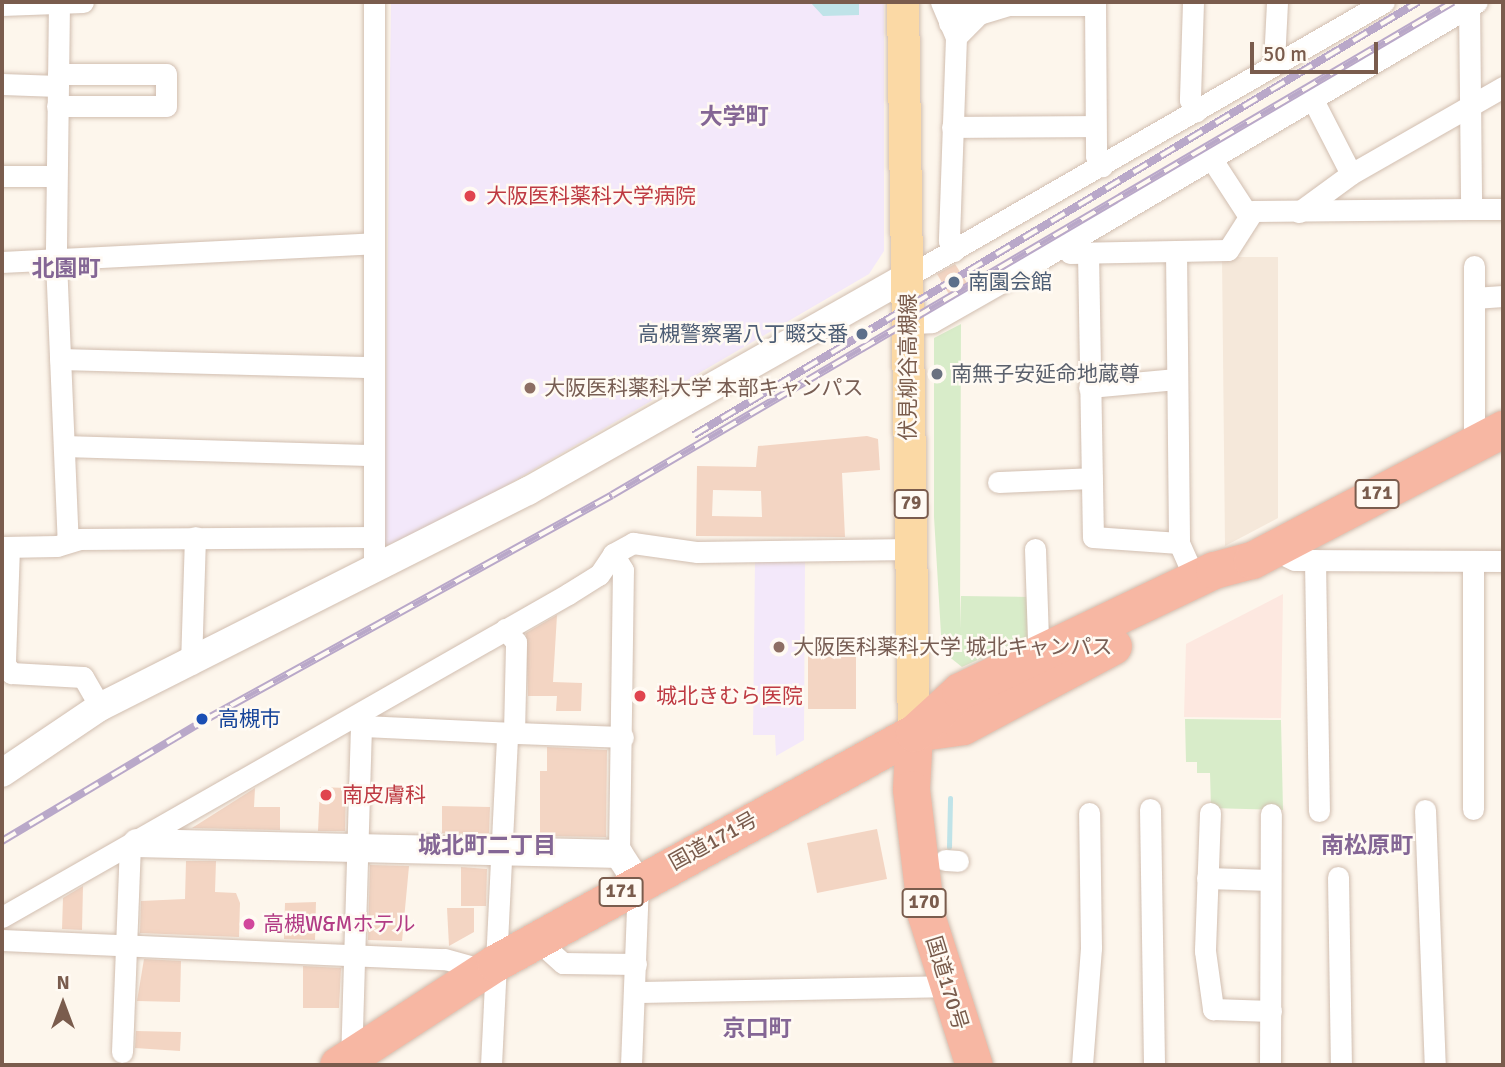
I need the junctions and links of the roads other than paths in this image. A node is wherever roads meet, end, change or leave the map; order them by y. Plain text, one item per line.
1 (83, 2) edge
2 (374, 2) edge
3 (904, 2) edge
4 (941, 2) edge
5 (968, 2) edge
6 (1193, 2) edge
7 (1278, 2) edge
8 (1384, 2) edge
9 (59, 3) edge
10 (1096, 3) edge
11 (1472, 3) edge
12 (2, 5) edge
13 (953, 30) junction
14 (1274, 62) junction
15 (2, 84) edge
16 (1503, 87) edge
17 (58, 89) junction
18 (1312, 98) junction
19 (1473, 104) junction
20 (1196, 111) junction
21 (1096, 126) junction
22 (952, 127) junction
23 (1211, 158) junction
24 (1102, 166) junction
25 (1351, 174) junction
26 (2, 176) edge
27 (56, 176) junction
28 (1503, 193) edge
29 (1488, 209) edge
30 (1298, 212) junction
31 (1248, 215) junction
32 (374, 243) junction
33 (1065, 245) junction
34 (954, 251) junction
35 (1176, 251) junction
36 (1088, 253) junction
37 (56, 261) junction
38 (2, 262) edge
39 (1474, 266) dead end
40 (908, 276) junction
41 (1503, 296) edge
42 (1474, 298) junction
43 (909, 323) junction
44 (60, 359) junction
45 (374, 367) junction
46 (1177, 379) junction
47 (1089, 387) junction
48 (1488, 437) edge
49 (65, 446) junction
50 (374, 455) junction
51 (1091, 478) junction
52 (998, 482) dead end
53 (195, 537) junction
54 (374, 537) junction
55 (68, 542) junction
56 (1179, 543) junction
57 (6, 547) edge
58 (912, 549) junction
59 (1035, 549) dead end
60 (613, 554) junction
61 (1262, 554) junction
62 (1315, 560) junction
63 (1503, 561) edge
64 (1473, 563) junction
65 (374, 569) junction
66 (1195, 579) junction
67 (505, 629) junction
68 (1044, 653) junction
69 (3, 664) edge
70 (191, 664) junction
71 (100, 707) junction
72 (362, 721) junction
73 (511, 733) junction
74 (914, 733) junction
75 (623, 737) junction
76 (2, 774) edge
77 (1150, 809) dead end
78 (1473, 809) dead end
79 (1425, 810) dead end
80 (1319, 811) dead end
81 (1089, 813) dead end
82 (1210, 813) dead end
83 (1271, 814) dead end
84 (134, 845) junction
85 (360, 848) junction
86 (500, 854) junction
87 (628, 868) junction
88 (1338, 877) dead end
89 (1207, 878) junction
90 (1270, 880) junction
91 (2, 917) edge
92 (536, 939) junction
93 (2, 940) edge
94 (128, 944) junction
95 (355, 955) junction
96 (636, 964) junction
97 (489, 966) junction
98 (945, 986) junction
99 (636, 992) junction
100 (1271, 1011) junction
101 (122, 1052) dead end
102 (347, 1062) edge
103 (491, 1065) edge
104 (631, 1065) edge
105 (974, 1065) edge
106 (1082, 1065) edge
107 (1154, 1065) edge
108 (1270, 1065) edge
109 (1341, 1065) edge
110 (1435, 1065) edge

1 - 9 street
2 - 32 street
3 - 40 main road, 伏見柳谷高槻線 / 79
4 - 13 street
5 - 13 street
6 - 20 street
7 - 14 street
8 - 14 street
9 - 12 street
9 - 17 street
10 - 13 street
10 - 21 street
11 - 18 street
11 - 19 street
13 - 22 street
14 - 20 street
15 - 17 street
16 - 19 street
17 - 27 street
18 - 23 street
18 - 25 street
19 - 25 street
19 - 29 street
20 - 24 street
21 - 22 street
21 - 24 street
22 - 34 street
23 - 31 street
23 - 33 street
24 - 34 street
25 - 30 street
26 - 27 street
27 - 37 street
28 - 29 street
29 - 30 street
30 - 31 street
31 - 35 street
32 - 37 street
32 - 45 street
33 - 36 street
33 - 43 street
34 - 40 street
35 - 36 street
35 - 46 street
36 - 47 street
37 - 38 street
37 - 44 street
39 - 42 street
40 - 43 main road, 伏見柳谷高槻線 / 79
40 - 65 street
41 - 42 street
42 - 48 street
43 - 58 main road, 伏見柳谷高槻線 / 79
44 - 45 street
44 - 49 street
45 - 50 street
46 - 47 street
46 - 56 street
47 - 51 street
48 - 61 highway, 国道171号 / 171
49 - 50 street
49 - 55 street
50 - 54 street
51 - 52 street
51 - 56 street
53 - 54 street
53 - 55 street
53 - 70 street
54 - 65 street
55 - 57 street
56 - 66 street
57 - 69 street
58 - 60 street
58 - 74 main road, 伏見柳谷高槻線 / 79
59 - 68 street
60 - 67 street
60 - 75 street
61 - 62 street
61 - 66 highway, 国道171号 / 171
61 - 74 highway, 国道171号 / 171
62 - 64 street
62 - 80 street
63 - 64 street
64 - 78 street
65 - 70 street
66 - 68 highway, 国道171号 / 171
67 - 72 street
67 - 73 street
68 - 74 highway, 国道171号 / 171
69 - 71 street
70 - 71 street
71 - 76 street
72 - 73 street
72 - 84 street
72 - 85 street
73 - 75 street
73 - 86 street
74 - 87 highway, 国道171号 / 171
74 - 98 highway, 国道170号 / 170
75 - 87 street
77 - 107 street
79 - 110 street
81 - 106 street
82 - 89 street
83 - 90 street
84 - 85 street
84 - 91 street
84 - 94 street
85 - 86 street
85 - 95 street
86 - 87 street
86 - 97 street
87 - 92 highway, 国道171号 / 171
87 - 96 street
88 - 109 street
89 - 90 street
89 - 100 street
90 - 100 street
92 - 96 street
92 - 97 highway, 国道171号 / 171
93 - 94 street
94 - 95 street
94 - 101 street
95 - 97 street
95 - 102 street
96 - 99 street
97 - 102 highway, 国道171号 / 171
97 - 103 street
98 - 99 street
98 - 105 highway, 国道170号 / 170
99 - 104 street
100 - 108 street

